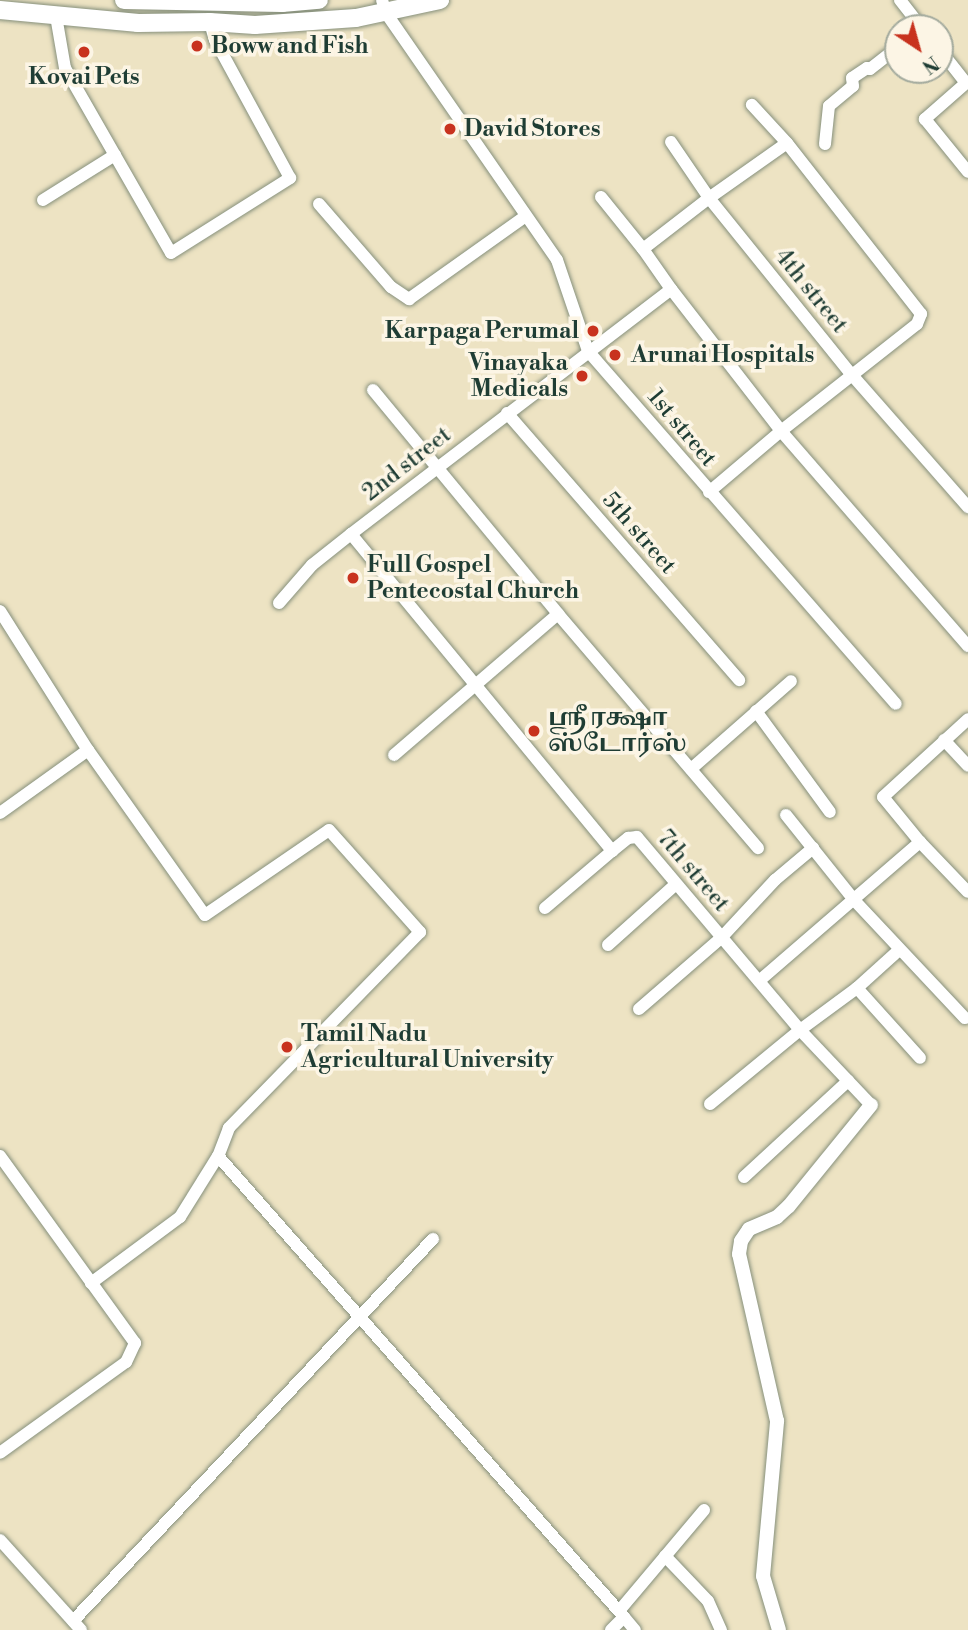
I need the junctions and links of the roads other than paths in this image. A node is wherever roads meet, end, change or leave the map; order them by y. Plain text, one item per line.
1 (124, 0) edge
2 (320, 0) edge
3 (440, 0) edge
4 (900, 0) edge
5 (282, 1) edge
6 (384, 7) edge
7 (0, 10) edge
8 (911, 14) edge
9 (56, 16) junction
10 (210, 22) junction
11 (884, 58) edge
12 (954, 68) edge
13 (752, 105) dead end
14 (671, 142) dead end
15 (787, 143) junction
16 (825, 144) dead end
17 (115, 155) junction
18 (968, 172) edge
19 (601, 197) dead end
20 (709, 198) junction
21 (43, 201) dead end
22 (319, 204) dead end
23 (526, 216) junction
24 (643, 250) junction
25 (671, 289) junction
26 (588, 351) junction
27 (852, 375) junction
28 (373, 390) dead end
29 (507, 413) junction
30 (781, 431) junction
31 (438, 468) junction
32 (709, 492) junction
33 (968, 507) edge
34 (351, 534) junction
35 (279, 603) dead end
36 (0, 611) edge
37 (558, 614) junction
38 (968, 646) edge
39 (739, 680) dead end
40 (791, 681) dead end
41 (474, 685) junction
42 (896, 704) dead end
43 (756, 711) junction
44 (968, 719) edge
45 (944, 740) junction
46 (88, 750) junction
47 (394, 755) dead end
48 (968, 766) edge
49 (691, 769) junction
50 (830, 812) dead end
51 (0, 813) edge
52 (786, 815) dead end
53 (920, 842) junction
54 (758, 848) dead end
55 (813, 848) junction
56 (612, 851) junction
57 (676, 884) junction
58 (968, 892) edge
59 (854, 900) junction
60 (545, 908) dead end
61 (722, 937) junction
62 (608, 945) dead end
63 (899, 950) junction
64 (759, 981) junction
65 (857, 988) junction
66 (639, 1009) dead end
67 (965, 1018) dead end
68 (800, 1030) junction
69 (920, 1058) dead end
70 (848, 1081) junction
71 (710, 1104) dead end
72 (871, 1105) joint
73 (0, 1156) edge
74 (218, 1156) junction
75 (744, 1177) dead end
76 (433, 1240) dead end
77 (91, 1283) junction
78 (360, 1316) junction
79 (0, 1453) edge
80 (704, 1510) dead end
81 (0, 1540) edge
82 (665, 1556) junction
83 (622, 1614) junction
84 (77, 1625) edge
85 (611, 1630) edge
86 (635, 1630) edge
87 (721, 1630) edge
88 (779, 1630) edge

1 - 5 main road
2 - 5 main road
3 - 6 main road
4 - 8 street
6 - 10 main road
6 - 23 street, 1st street
7 - 9 main road
9 - 10 main road
9 - 17 street
10 - 17 street
11 - 16 street
12 - 18 street
13 - 15 street
14 - 20 street, 4th street
15 - 20 street
15 - 27 street
17 - 21 street
19 - 24 street
20 - 24 street
20 - 27 street, 4th street
22 - 23 street
23 - 26 street, 1st street
24 - 25 street
25 - 26 street, 2nd street
25 - 30 street
26 - 29 street, 2nd street
26 - 32 street, 1st street
27 - 30 street
27 - 33 street, 4th street
28 - 31 street
29 - 31 street, 2nd street
29 - 39 street, 5th street
30 - 32 street
30 - 38 street
31 - 34 street, 2nd street
31 - 37 street
32 - 42 street, 1st street
34 - 35 street, 2nd street
34 - 41 street
36 - 46 street
37 - 41 street
37 - 49 street
40 - 43 street
41 - 47 street
41 - 56 street
43 - 49 street
43 - 50 street
44 - 45 street
45 - 48 street
45 - 53 street
46 - 51 street
46 - 74 street
49 - 54 street
52 - 55 street
53 - 58 street
53 - 59 street
55 - 59 street
55 - 61 street
56 - 57 street, 7th street
56 - 60 street
57 - 61 street, 7th street
57 - 62 street
59 - 63 street
59 - 64 street
61 - 64 street, 7th street
61 - 66 street
63 - 65 street
63 - 67 street
64 - 68 street, 7th street
65 - 68 street
65 - 69 street
68 - 70 street, 7th street
68 - 71 street
70 - 72 street, 7th street
70 - 75 street
72 - 88 street
73 - 77 street
74 - 77 street
74 - 78 street
76 - 78 street
77 - 79 street
78 - 83 street
78 - 84 street
80 - 82 street
81 - 84 street
82 - 83 street
82 - 87 street
83 - 85 street
83 - 86 street

